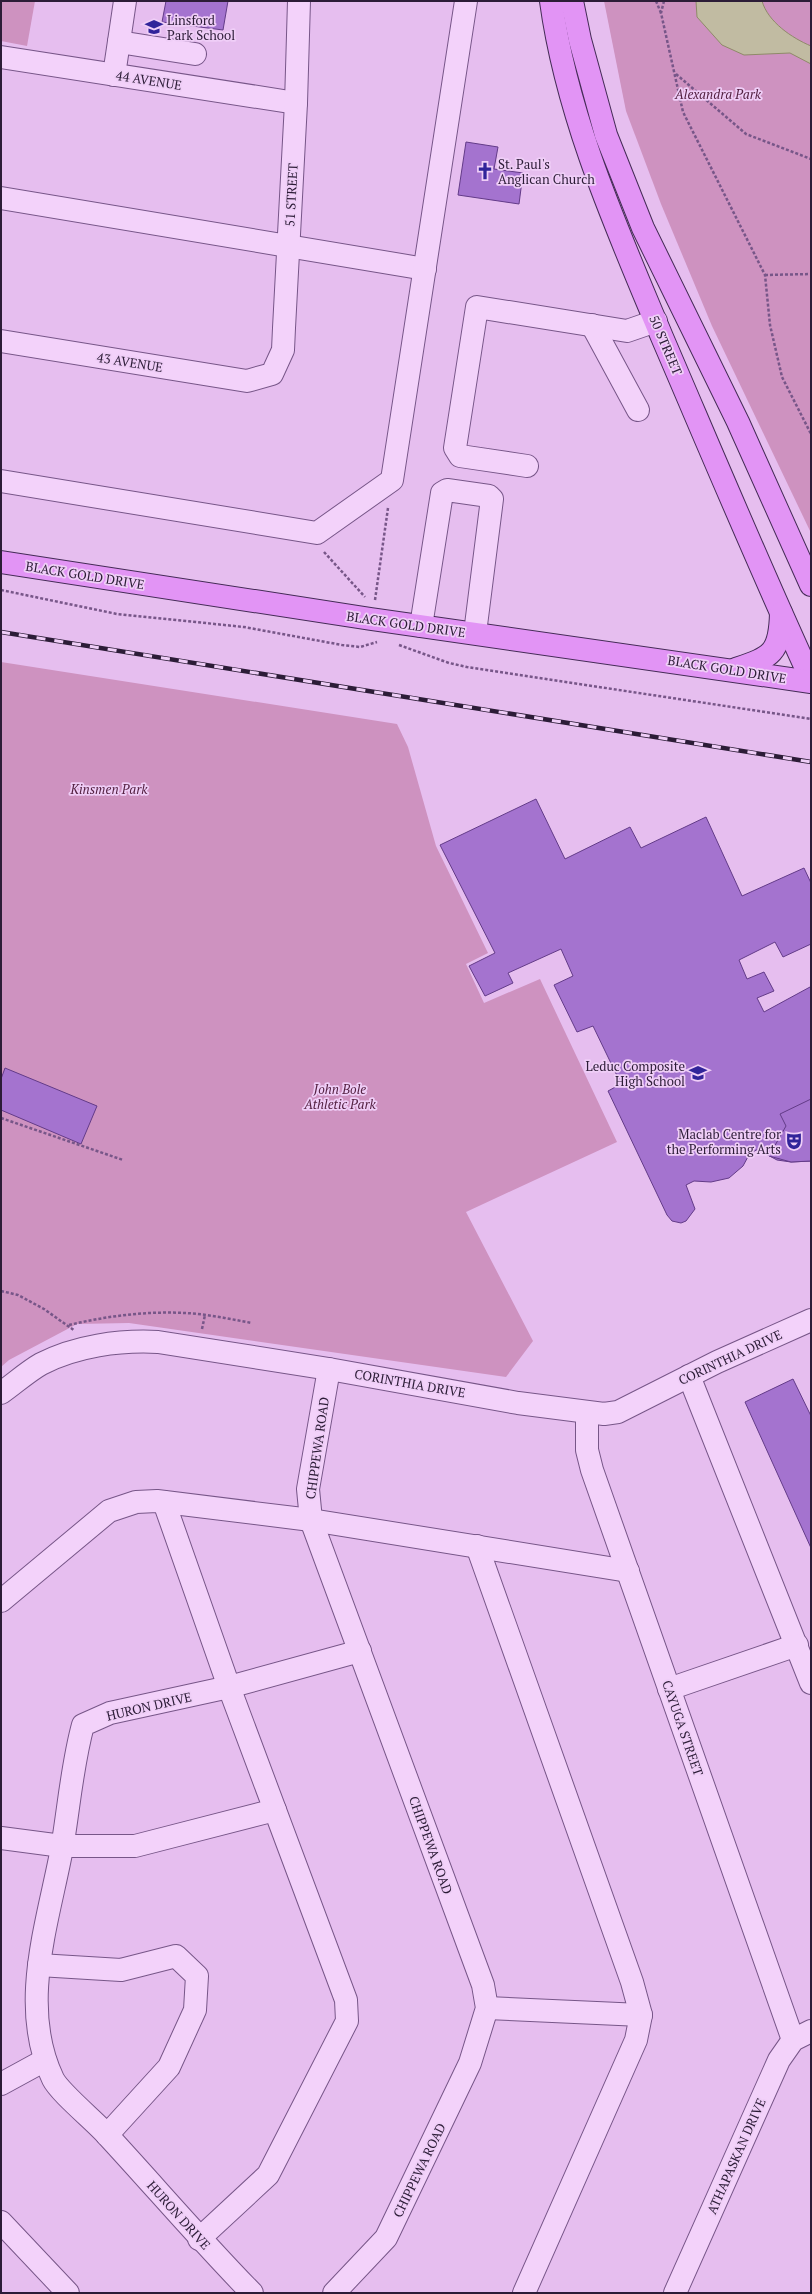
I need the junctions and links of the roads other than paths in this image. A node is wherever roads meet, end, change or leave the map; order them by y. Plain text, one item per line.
1 (125, 1) edge
2 (299, 1) edge
3 (466, 1) edge
4 (551, 1) edge
5 (572, 1) edge
6 (119, 42) junction
7 (195, 54) dead end
8 (1, 57) edge
9 (114, 75) junction
10 (296, 103) junction
11 (1, 198) edge
12 (289, 246) junction
13 (425, 269) junction
14 (656, 321) junction
15 (592, 325) junction
16 (1, 341) edge
17 (259, 379) joint
18 (638, 410) dead end
19 (527, 466) dead end
20 (1, 481) edge
21 (1, 562) edge
22 (811, 585) edge
23 (781, 613) junction
24 (421, 626) junction
25 (475, 633) junction
26 (734, 670) junction
27 (811, 680) edge
28 (811, 1320) edge
29 (329, 1369) junction
30 (689, 1376) junction
31 (1, 1393) edge
32 (587, 1414) junction
33 (164, 1502) junction
34 (311, 1520) junction
35 (477, 1546) junction
36 (628, 1571) junction
37 (1, 1602) edge
38 (797, 1645) junction
39 (360, 1652) junction
40 (811, 1683) edge
41 (229, 1687) junction
42 (669, 1689) junction
43 (275, 1810) junction
44 (1, 1838) edge
45 (62, 1846) junction
46 (39, 1965) junction
47 (487, 2008) junction
48 (641, 2016) junction
49 (802, 2035) edge
50 (45, 2060) junction
51 (1, 2084) edge
52 (107, 2135) junction
53 (1, 2222) edge
54 (199, 2239) junction
55 (68, 2293) edge
56 (252, 2293) edge
57 (334, 2293) edge
58 (524, 2293) edge
59 (675, 2293) edge

1 - 6 street
2 - 10 street, 51 STREET
3 - 13 street
4 - 14 main road, 50 STREET
5 - 22 main road
6 - 7 street
6 - 9 street
8 - 9 street, 44 AVENUE
9 - 10 street, 44 AVENUE
10 - 12 street, 51 STREET
11 - 12 street
12 - 13 street
12 - 17 street, 51 STREET
13 - 20 street
14 - 15 street
14 - 23 main road, 50 STREET
15 - 18 street
15 - 19 street
16 - 17 street, 43 AVENUE
21 - 24 main road, BLACK GOLD DRIVE
23 - 26 main road
23 - 27 main road, 50 STREET
24 - 25 main road, BLACK GOLD DRIVE
24 - 25 street
25 - 26 main road, BLACK GOLD DRIVE
26 - 27 main road, BLACK GOLD DRIVE
28 - 30 street, CORINTHIA DRIVE
29 - 31 street, CORINTHIA DRIVE
29 - 32 street, CORINTHIA DRIVE
29 - 34 street, CHIPPEWA ROAD
30 - 32 street, CORINTHIA DRIVE
30 - 38 street
32 - 36 street, CAYUGA STREET
33 - 34 street
33 - 37 street
33 - 41 street
34 - 35 street
34 - 39 street, CHIPPEWA ROAD
35 - 36 street
35 - 48 street
36 - 42 street, CAYUGA STREET
38 - 40 street
38 - 42 street
39 - 41 street, HURON DRIVE
39 - 47 street, CHIPPEWA ROAD
41 - 43 street
41 - 45 street, HURON DRIVE
42 - 49 street, CAYUGA STREET
43 - 45 street
43 - 54 street
44 - 45 street
45 - 46 street, HURON DRIVE
46 - 50 street, HURON DRIVE
46 - 52 street
47 - 48 street
47 - 57 street, CHIPPEWA ROAD
48 - 58 street
49 - 59 street, ATHAPASKAN DRIVE
50 - 51 street
50 - 52 street, HURON DRIVE
52 - 54 street, HURON DRIVE
53 - 55 street
54 - 56 street, HURON DRIVE

